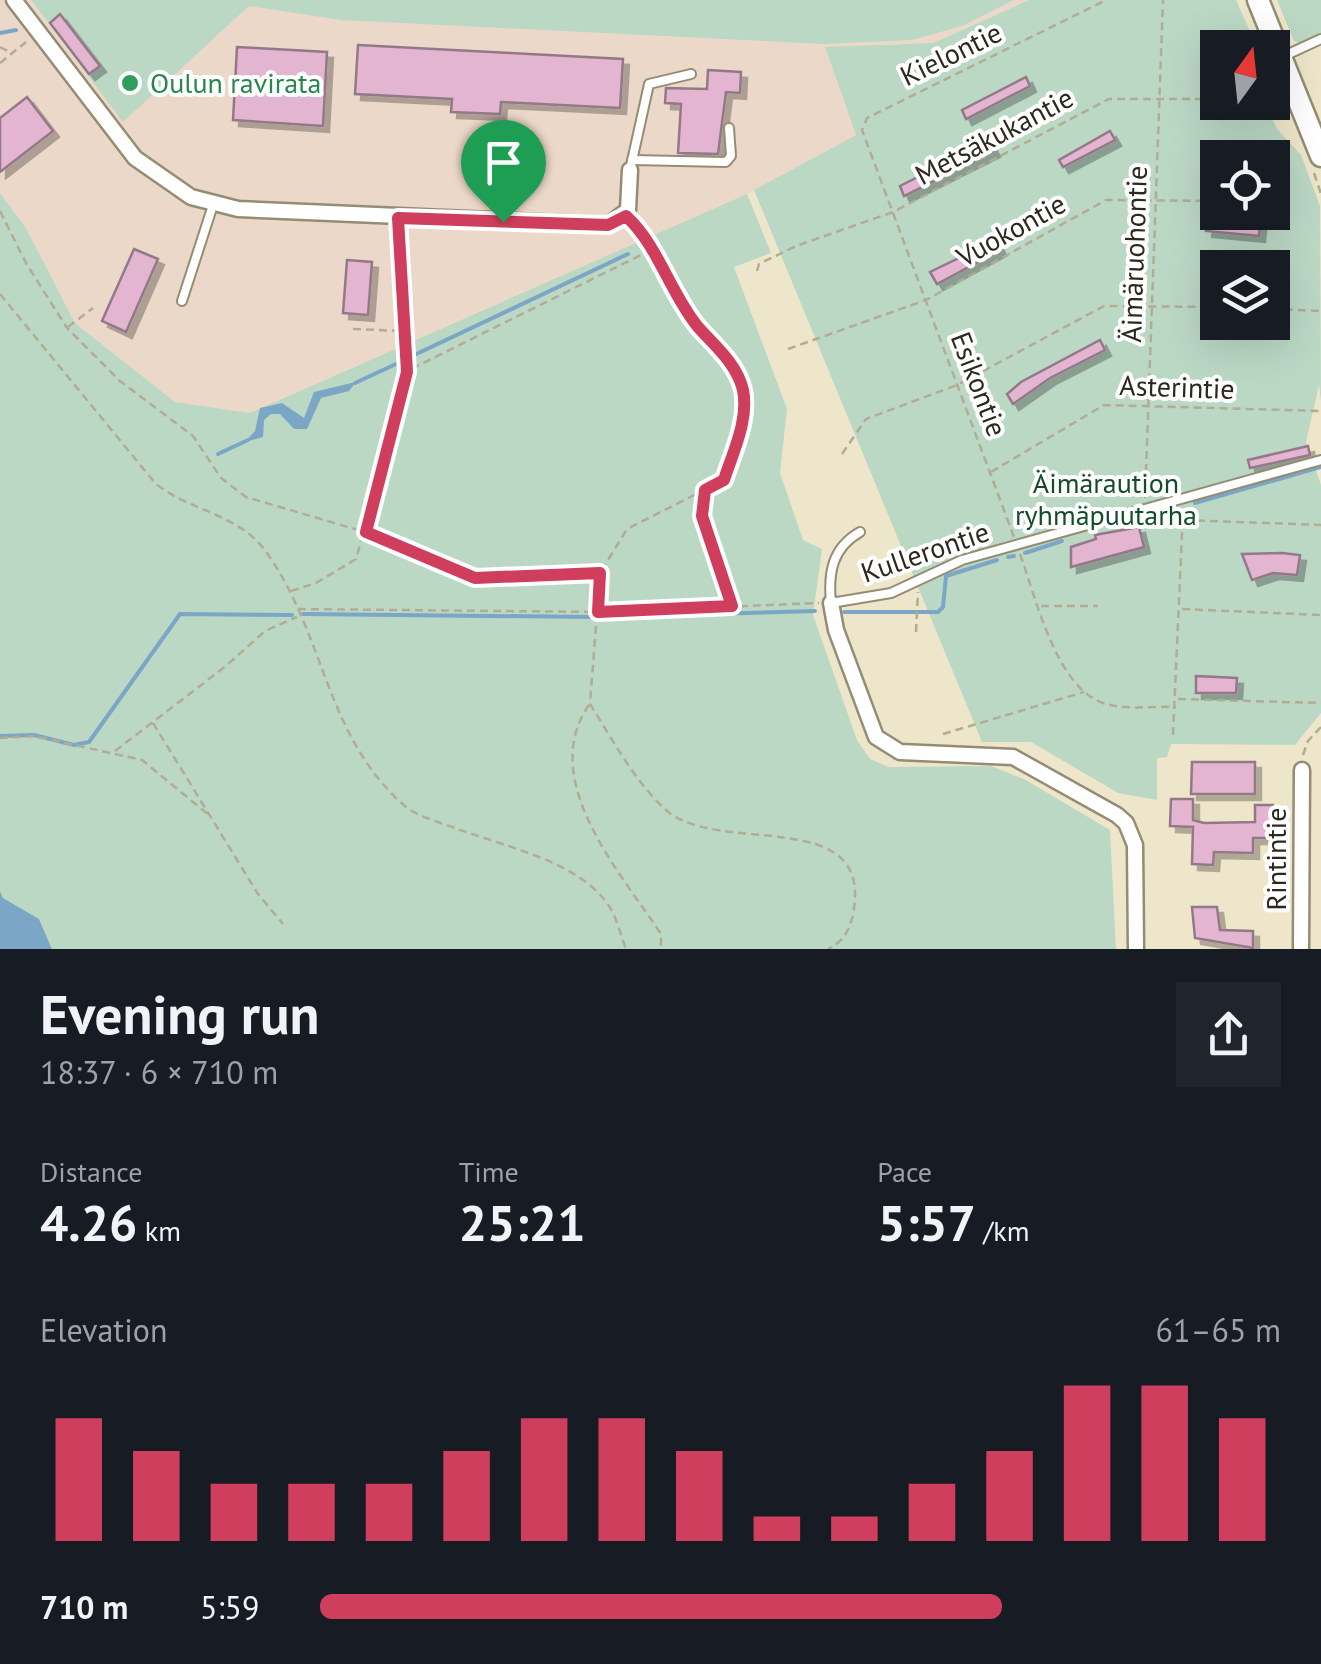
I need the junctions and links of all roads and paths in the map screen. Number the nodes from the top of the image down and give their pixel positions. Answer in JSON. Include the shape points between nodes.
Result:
{"nodes":[{"id":1,"x":14,"y":0,"type":"edge"},
{"id":2,"x":1106,"y":0,"type":"edge"},
{"id":3,"x":1163,"y":0,"type":"edge"},
{"id":4,"x":1258,"y":0,"type":"edge"},
{"id":5,"x":1271,"y":30,"type":"edge"},
{"id":6,"x":38,"y":31,"type":"junction"},
{"id":7,"x":1321,"y":38,"type":"edge"},
{"id":8,"x":0,"y":47,"type":"edge"},
{"id":9,"x":12,"y":54,"type":"junction"},
{"id":10,"x":1290,"y":54,"type":"edge"},
{"id":11,"x":0,"y":63,"type":"edge"},
{"id":12,"x":691,"y":74,"type":"dead end"},
{"id":13,"x":1290,"y":75,"type":"edge"},
{"id":14,"x":1160,"y":97,"type":"junction"},
{"id":15,"x":1200,"y":98,"type":"edge"},
{"id":16,"x":867,"y":118,"type":"joint"},
{"id":17,"x":729,"y":128,"type":"dead end"},
{"id":18,"x":1321,"y":156,"type":"edge"},
{"id":19,"x":631,"y":165,"type":"junction"},
{"id":20,"x":1156,"y":198,"type":"junction"},
{"id":21,"x":1200,"y":200,"type":"edge"},
{"id":22,"x":213,"y":205,"type":"junction"},
{"id":23,"x":0,"y":211,"type":"edge"},
{"id":24,"x":893,"y":212,"type":"junction"},
{"id":25,"x":626,"y":216,"type":"junction"},
{"id":26,"x":398,"y":218,"type":"junction"},
{"id":27,"x":651,"y":250,"type":"junction"},
{"id":28,"x":757,"y":272,"type":"dead end"},
{"id":29,"x":0,"y":294,"type":"edge"},
{"id":30,"x":926,"y":300,"type":"junction"},
{"id":31,"x":182,"y":301,"type":"dead end"},
{"id":32,"x":1153,"y":305,"type":"junction"},
{"id":33,"x":1200,"y":306,"type":"edge"},
{"id":34,"x":93,"y":308,"type":"dead end"},
{"id":35,"x":1290,"y":310,"type":"edge"},
{"id":36,"x":1321,"y":311,"type":"edge"},
{"id":37,"x":67,"y":328,"type":"junction"},
{"id":38,"x":353,"y":329,"type":"dead end"},
{"id":39,"x":404,"y":331,"type":"junction"},
{"id":40,"x":788,"y":350,"type":"dead end"},
{"id":41,"x":407,"y":372,"type":"junction"},
{"id":42,"x":957,"y":385,"type":"junction"},
{"id":43,"x":1149,"y":407,"type":"junction"},
{"id":44,"x":1321,"y":411,"type":"edge"},
{"id":45,"x":842,"y":454,"type":"dead end"},
{"id":46,"x":1321,"y":460,"type":"edge"},
{"id":47,"x":990,"y":473,"type":"junction"},
{"id":48,"x":705,"y":490,"type":"junction"},
{"id":49,"x":1183,"y":500,"type":"junction"},
{"id":50,"x":1145,"y":510,"type":"junction"},
{"id":51,"x":1182,"y":520,"type":"junction"},
{"id":52,"x":1321,"y":525,"type":"edge"},
{"id":53,"x":366,"y":532,"type":"junction"},
{"id":54,"x":860,"y":532,"type":"dead end"},
{"id":55,"x":1017,"y":546,"type":"junction"},
{"id":56,"x":600,"y":573,"type":"junction"},
{"id":57,"x":290,"y":592,"type":"junction"},
{"id":58,"x":830,"y":603,"type":"junction"},
{"id":59,"x":918,"y":605,"type":"dead end"},
{"id":60,"x":732,"y":606,"type":"junction"},
{"id":61,"x":1039,"y":606,"type":"junction"},
{"id":62,"x":1098,"y":606,"type":"dead end"},
{"id":63,"x":296,"y":609,"type":"junction"},
{"id":64,"x":1180,"y":610,"type":"junction"},
{"id":65,"x":598,"y":612,"type":"junction"},
{"id":66,"x":1321,"y":614,"type":"edge"},
{"id":67,"x":299,"y":616,"type":"junction"},
{"id":68,"x":916,"y":632,"type":"dead end"},
{"id":69,"x":1086,"y":692,"type":"junction"},
{"id":70,"x":1176,"y":699,"type":"junction"},
{"id":71,"x":1321,"y":703,"type":"edge"},
{"id":72,"x":590,"y":704,"type":"junction"},
{"id":73,"x":1176,"y":707,"type":"junction"},
{"id":74,"x":152,"y":723,"type":"junction"},
{"id":75,"x":1321,"y":727,"type":"edge"},
{"id":76,"x":943,"y":734,"type":"dead end"},
{"id":77,"x":1174,"y":736,"type":"dead end"},
{"id":78,"x":0,"y":738,"type":"edge"},
{"id":79,"x":1307,"y":744,"type":"dead end"},
{"id":80,"x":114,"y":752,"type":"junction"},
{"id":81,"x":1302,"y":770,"type":"dead end"},
{"id":82,"x":214,"y":818,"type":"junction"},
{"id":83,"x":282,"y":924,"type":"dead end"},
{"id":84,"x":626,"y":949,"type":"edge"},
{"id":85,"x":661,"y":949,"type":"edge"},
{"id":86,"x":828,"y":949,"type":"edge"},
{"id":87,"x":1136,"y":949,"type":"edge"},
{"id":88,"x":1301,"y":949,"type":"edge"}],
"edges":[{"from":1,"to":6,"type":"street"},
{"from":2,"to":16,"type":"path","name":"Kielontie"},
{"from":3,"to":14,"type":"path","name":"Äimäruohontie"},
{"from":4,"to":5,"type":"main road"},
{"from":6,"to":9,"type":"path"},
{"from":6,"to":22,"type":"street","via":[[136,158],[159,180]]},
{"from":7,"to":10,"type":"lane"},
{"from":8,"to":9,"type":"path"},
{"from":9,"to":11,"type":"path"},
{"from":12,"to":19,"type":"lane","via":[[650,84]]},
{"from":13,"to":18,"type":"main road"},
{"from":14,"to":15,"type":"path","name":"Metsäkukantie"},
{"from":14,"to":20,"type":"path","name":"Äimäruohontie"},
{"from":14,"to":24,"type":"path","name":"Metsäkukantie","via":[[1110,98]]},
{"from":16,"to":24,"type":"path","name":"Esikontie","via":[[862,130]]},
{"from":17,"to":19,"type":"lane","via":[[726,162]]},
{"from":19,"to":25,"type":"street"},
{"from":20,"to":21,"type":"path","name":"Vuokontie"},
{"from":20,"to":30,"type":"path","name":"Vuokontie","via":[[1106,200]]},
{"from":20,"to":32,"type":"path","name":"Äimäruohontie"},
{"from":22,"to":26,"type":"street"},
{"from":22,"to":31,"type":"lane"},
{"from":23,"to":37,"type":"path"},
{"from":24,"to":28,"type":"path","name":"Metsäkukantie","via":[[796,246],[759,264]]},
{"from":24,"to":30,"type":"path","name":"Esikontie"},
{"from":25,"to":26,"type":"street","via":[[608,225]]},
{"from":25,"to":27,"type":"path"},
{"from":26,"to":39,"type":"path"},
{"from":27,"to":41,"type":"path"},
{"from":27,"to":48,"type":"path","via":[[743,387],[746,412],[724,480]]},
{"from":29,"to":57,"type":"path","via":[[154,483],[175,500],[219,514],[262,546]]},
{"from":30,"to":40,"type":"path","name":"Vuokontie"},
{"from":30,"to":42,"type":"path","name":"Esikontie"},
{"from":32,"to":33,"type":"path"},
{"from":32,"to":42,"type":"path","via":[[1104,306]]},
{"from":32,"to":43,"type":"path","name":"Äimäruohontie"},
{"from":34,"to":37,"type":"path"},
{"from":35,"to":36,"type":"path"},
{"from":37,"to":53,"type":"path","via":[[120,381],[194,436],[221,478],[246,497]]},
{"from":38,"to":39,"type":"path"},
{"from":39,"to":41,"type":"path"},
{"from":41,"to":53,"type":"path"},
{"from":42,"to":45,"type":"path","via":[[866,419]]},
{"from":42,"to":47,"type":"path","name":"Esikontie"},
{"from":43,"to":44,"type":"path","name":"Asterintie"},
{"from":43,"to":47,"type":"path","name":"Asterintie","via":[[1104,405]]},
{"from":43,"to":50,"type":"path","name":"Äimäruohontie"},
{"from":46,"to":49,"type":"lane","name":"Kullerontie"},
{"from":47,"to":55,"type":"path","name":"Esikontie"},
{"from":48,"to":56,"type":"path","via":[[627,530]]},
{"from":48,"to":60,"type":"path","via":[[702,516]]},
{"from":49,"to":50,"type":"lane","name":"Kullerontie"},
{"from":49,"to":51,"type":"path"},
{"from":50,"to":55,"type":"lane","name":"Kullerontie"},
{"from":51,"to":52,"type":"path"},
{"from":51,"to":64,"type":"path"},
{"from":53,"to":56,"type":"path","via":[[475,578]]},
{"from":53,"to":57,"type":"path","via":[[356,559]]},
{"from":54,"to":58,"type":"lane","via":[[835,558]]},
{"from":55,"to":58,"type":"lane","name":"Kullerontie","via":[[962,560],[891,593]]},
{"from":55,"to":61,"type":"path","name":"Esikontie"},
{"from":56,"to":65,"type":"path"},
{"from":57,"to":63,"type":"path"},
{"from":58,"to":60,"type":"path"},
{"from":58,"to":87,"type":"street","via":[[876,737],[885,746],[1013,758],[1126,824],[1135,845]]},
{"from":59,"to":68,"type":"path"},
{"from":60,"to":65,"type":"path"},
{"from":61,"to":62,"type":"path"},
{"from":61,"to":69,"type":"path","name":"Esikontie","via":[[1058,657]]},
{"from":63,"to":65,"type":"path"},
{"from":63,"to":67,"type":"path"},
{"from":64,"to":66,"type":"path"},
{"from":64,"to":70,"type":"path"},
{"from":65,"to":72,"type":"path"},
{"from":67,"to":74,"type":"path","via":[[265,630]]},
{"from":67,"to":84,"type":"path","via":[[354,748],[377,782],[412,811],[575,875],[609,906]]},
{"from":69,"to":73,"type":"path","name":"Esikontie","via":[[1105,704]]},
{"from":69,"to":76,"type":"path"},
{"from":70,"to":71,"type":"path"},
{"from":70,"to":73,"type":"path"},
{"from":72,"to":85,"type":"path","via":[[578,720],[572,758],[577,802],[661,934]]},
{"from":72,"to":86,"type":"path","via":[[668,812],[714,832],[812,840],[834,852],[850,869],[855,909],[849,931]]},
{"from":73,"to":77,"type":"path"},
{"from":74,"to":80,"type":"path"},
{"from":74,"to":82,"type":"path"},
{"from":75,"to":79,"type":"path"},
{"from":78,"to":80,"type":"path","via":[[34,736]]},
{"from":80,"to":82,"type":"path","via":[[142,760]]},
{"from":81,"to":88,"type":"street","name":"Rintintie"},
{"from":82,"to":83,"type":"path"}]}
